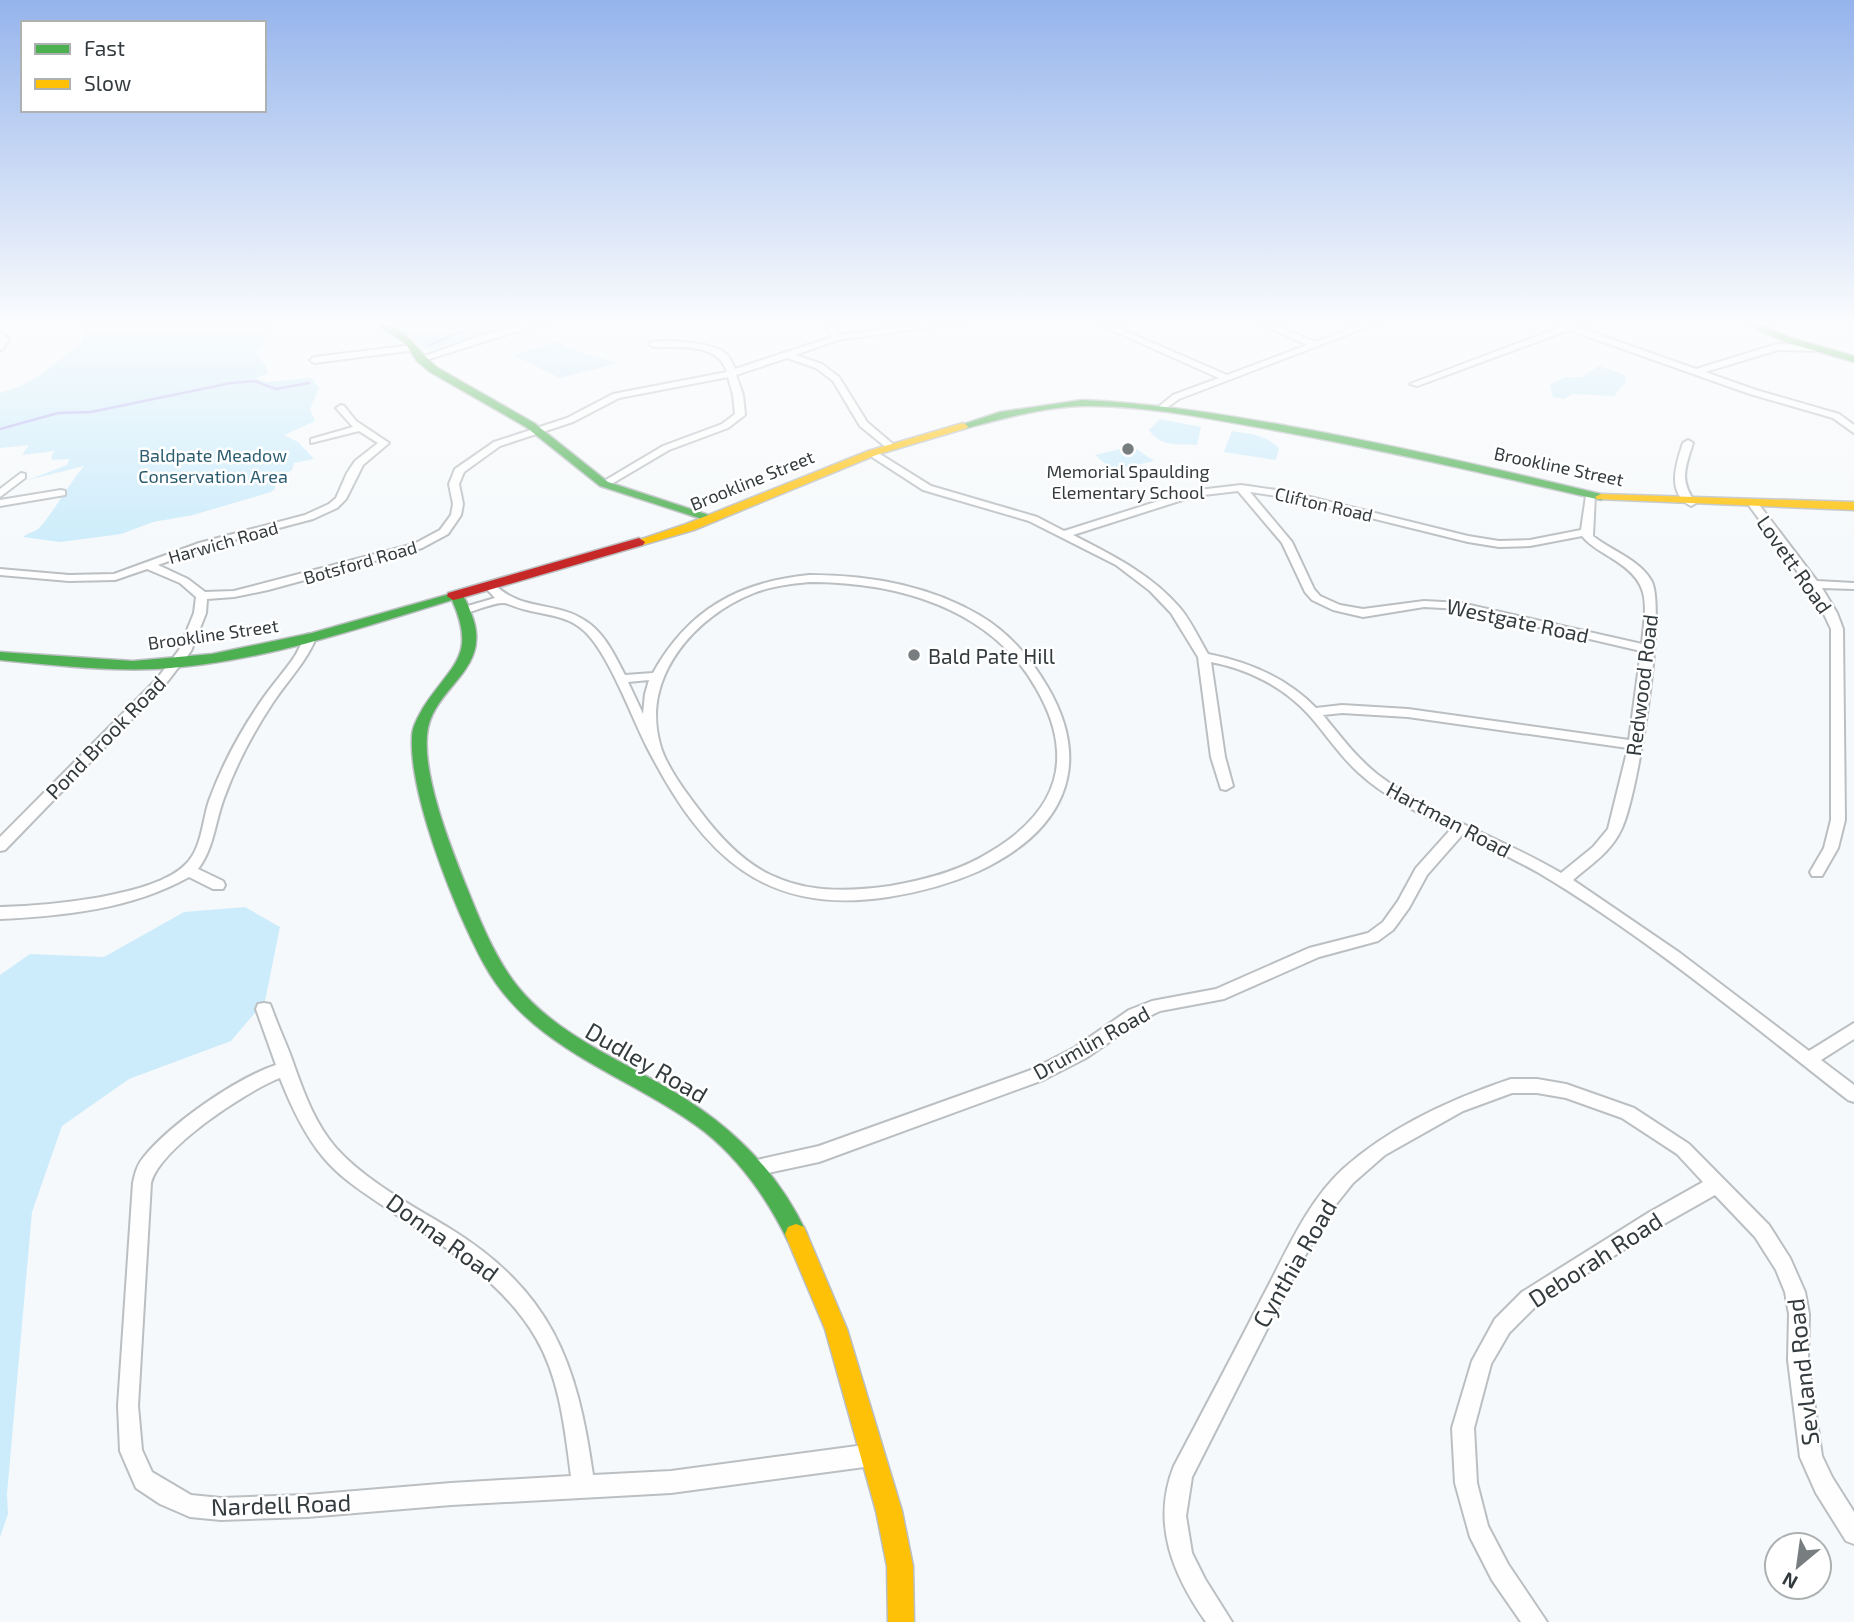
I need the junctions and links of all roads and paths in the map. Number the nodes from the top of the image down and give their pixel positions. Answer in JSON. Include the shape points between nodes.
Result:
{"nodes":[{"id":1,"x":485,"y":397,"type":"edge"},
{"id":2,"x":618,"y":397,"type":"edge"},
{"id":3,"x":737,"y":397,"type":"edge"},
{"id":4,"x":847,"y":397,"type":"edge"},
{"id":5,"x":1178,"y":397,"type":"edge"},
{"id":6,"x":1775,"y":397,"type":"edge"},
{"id":7,"x":341,"y":408,"type":"dead end"},
{"id":8,"x":1162,"y":408,"type":"junction"},
{"id":9,"x":1836,"y":416,"type":"junction"},
{"id":10,"x":1854,"y":420,"type":"edge"},
{"id":11,"x":359,"y":428,"type":"junction"},
{"id":12,"x":1854,"y":430,"type":"edge"},
{"id":13,"x":539,"y":431,"type":"junction"},
{"id":14,"x":314,"y":441,"type":"dead end"},
{"id":15,"x":1688,"y":443,"type":"dead end"},
{"id":16,"x":891,"y":447,"type":"junction"},
{"id":17,"x":872,"y":453,"type":"junction"},
{"id":18,"x":21,"y":476,"type":"dead end"},
{"id":19,"x":604,"y":484,"type":"junction"},
{"id":20,"x":1241,"y":488,"type":"junction"},
{"id":21,"x":61,"y":493,"type":"dead end"},
{"id":22,"x":0,"y":494,"type":"edge"},
{"id":23,"x":1591,"y":495,"type":"junction"},
{"id":24,"x":0,"y":503,"type":"edge"},
{"id":25,"x":1690,"y":503,"type":"junction"},
{"id":26,"x":1753,"y":504,"type":"junction"},
{"id":27,"x":1854,"y":506,"type":"edge"},
{"id":28,"x":712,"y":518,"type":"junction"},
{"id":29,"x":1586,"y":532,"type":"junction"},
{"id":30,"x":1065,"y":534,"type":"junction"},
{"id":31,"x":150,"y":566,"type":"junction"},
{"id":32,"x":0,"y":572,"type":"edge"},
{"id":33,"x":1813,"y":584,"type":"junction"},
{"id":34,"x":489,"y":585,"type":"junction"},
{"id":35,"x":1854,"y":586,"type":"edge"},
{"id":36,"x":202,"y":596,"type":"junction"},
{"id":37,"x":503,"y":599,"type":"junction"},
{"id":38,"x":461,"y":603,"type":"junction"},
{"id":39,"x":310,"y":638,"type":"junction"},
{"id":40,"x":1647,"y":649,"type":"junction"},
{"id":41,"x":0,"y":656,"type":"edge"},
{"id":42,"x":1204,"y":657,"type":"junction"},
{"id":43,"x":175,"y":663,"type":"junction"},
{"id":44,"x":657,"y":676,"type":"junction"},
{"id":45,"x":619,"y":679,"type":"junction"},
{"id":46,"x":1313,"y":712,"type":"junction"},
{"id":47,"x":1636,"y":746,"type":"junction"},
{"id":48,"x":654,"y":749,"type":"junction"},
{"id":49,"x":1226,"y":786,"type":"dead end"},
{"id":50,"x":1461,"y":827,"type":"junction"},
{"id":51,"x":0,"y":846,"type":"edge"},
{"id":52,"x":190,"y":871,"type":"junction"},
{"id":53,"x":1817,"y":872,"type":"dead end"},
{"id":54,"x":1562,"y":881,"type":"junction"},
{"id":55,"x":218,"y":884,"type":"dead end"},
{"id":56,"x":0,"y":913,"type":"edge"},
{"id":57,"x":264,"y":1009,"type":"dead end"},
{"id":58,"x":1854,"y":1030,"type":"edge"},
{"id":59,"x":1808,"y":1060,"type":"junction"},
{"id":60,"x":287,"y":1069,"type":"junction"},
{"id":61,"x":1854,"y":1095,"type":"edge"},
{"id":62,"x":754,"y":1168,"type":"junction"},
{"id":63,"x":1717,"y":1184,"type":"junction"},
{"id":64,"x":872,"y":1455,"type":"junction"},
{"id":65,"x":583,"y":1486,"type":"junction"},
{"id":66,"x":1854,"y":1533,"type":"edge"},
{"id":67,"x":901,"y":1622,"type":"edge"},
{"id":68,"x":1220,"y":1622,"type":"edge"},
{"id":69,"x":1535,"y":1622,"type":"edge"}],
"edges":[{"from":1,"to":13,"type":"main road"},
{"from":2,"to":13,"type":"street"},
{"from":3,"to":19,"type":"street","via":[[740,415],[733,421],[666,448]]},
{"from":4,"to":16,"type":"street","via":[[863,424]]},
{"from":5,"to":8,"type":"street"},
{"from":6,"to":9,"type":"street"},
{"from":7,"to":11,"type":"street","name":"Harwich Road"},
{"from":8,"to":16,"type":"main road","name":"Brookline Street","via":[[1101,403],[1049,406],[1000,415]]},
{"from":8,"to":23,"type":"main road","name":"Brookline Street","via":[[1374,444]]},
{"from":9,"to":10,"type":"street"},
{"from":9,"to":12,"type":"street"},
{"from":11,"to":14,"type":"street"},
{"from":11,"to":31,"type":"street","name":"Harwich Road","via":[[384,443],[359,464],[333,506]]},
{"from":13,"to":19,"type":"main road"},
{"from":13,"to":36,"type":"street","name":"Botsford Road","via":[[497,444],[459,471],[454,484],[456,515],[444,532],[418,547],[268,587]]},
{"from":15,"to":25,"type":"street","via":[[1679,485]]},
{"from":16,"to":17,"type":"main road","name":"Brookline Street"},
{"from":17,"to":28,"type":"main road","name":"Brookline Street"},
{"from":17,"to":30,"type":"street","via":[[927,488],[1002,509]]},
{"from":18,"to":22,"type":"street"},
{"from":19,"to":28,"type":"main road"},
{"from":20,"to":29,"type":"street","name":"Clifton Road","via":[[1290,495],[1499,544]]},
{"from":20,"to":30,"type":"street","name":"Clifton Road","via":[[1194,493]]},
{"from":20,"to":40,"type":"street","name":"Westgate Road","via":[[1287,541],[1309,590],[1337,608],[1363,613],[1423,604],[1461,606]]},
{"from":21,"to":24,"type":"street"},
{"from":23,"to":25,"type":"main road","name":"Brookline Street"},
{"from":23,"to":29,"type":"street"},
{"from":25,"to":26,"type":"main road","name":"Brookline Street"},
{"from":26,"to":27,"type":"main road","name":"Brookline Street"},
{"from":26,"to":33,"type":"street","name":"Lovett Road"},
{"from":28,"to":34,"type":"main road","name":"Brookline Street"},
{"from":29,"to":40,"type":"street","name":"Redwood Road","via":[[1648,584]]},
{"from":30,"to":42,"type":"street","via":[[1120,563],[1154,589],[1176,611]]},
{"from":31,"to":32,"type":"street","name":"Harwich Road","via":[[99,579]]},
{"from":31,"to":36,"type":"street","via":[[184,580]]},
{"from":33,"to":35,"type":"street"},
{"from":33,"to":53,"type":"street","name":"Lovett Road","via":[[1837,629],[1838,820],[1834,842]]},
{"from":34,"to":37,"type":"street"},
{"from":34,"to":38,"type":"main road","name":"Brookline Street"},
{"from":36,"to":43,"type":"street","name":"Pond Brook Road","via":[[185,652]]},
{"from":37,"to":38,"type":"street"},
{"from":37,"to":45,"type":"street","via":[[585,625]]},
{"from":38,"to":39,"type":"main road","name":"Brookline Street"},
{"from":38,"to":62,"type":"main road","name":"Dudley Road","via":[[472,634],[471,651],[429,709],[417,750],[453,868],[493,964],[531,1013],[561,1038],[680,1103],[715,1129]]},
{"from":39,"to":43,"type":"main road","name":"Brookline Street"},
{"from":39,"to":52,"type":"street","via":[[304,655],[268,701],[235,761],[209,821],[205,847]]},
{"from":40,"to":47,"type":"street","name":"Redwood Road"},
{"from":41,"to":43,"type":"main road","name":"Brookline Street","via":[[111,665]]},
{"from":42,"to":46,"type":"street","name":"Hartman Road","via":[[1254,671]]},
{"from":42,"to":49,"type":"street"},
{"from":43,"to":51,"type":"street","name":"Pond Brook Road"},
{"from":44,"to":45,"type":"street"},
{"from":44,"to":48,"type":"street","via":[[647,714]]},
{"from":44,"to":48,"type":"street","via":[[686,633],[741,594],[783,581],[870,582],[947,605],[998,634],[1039,682],[1055,713],[1064,738],[1063,764],[1059,789],[1035,823],[1009,846],[967,871],[902,890],[818,896],[776,884],[729,856],[675,789]]},
{"from":45,"to":48,"type":"street"},
{"from":46,"to":47,"type":"street","via":[[1408,713]]},
{"from":46,"to":50,"type":"street","name":"Hartman Road","via":[[1352,761],[1413,803]]},
{"from":47,"to":54,"type":"street","name":"Redwood Road","via":[[1617,826],[1608,842]]},
{"from":50,"to":54,"type":"street","name":"Hartman Road"},
{"from":50,"to":62,"type":"street","name":"Drumlin Road","via":[[1421,872],[1388,926],[1373,937],[1315,953],[1218,995],[1158,1005],[1037,1074],[819,1154]]},
{"from":52,"to":55,"type":"street"},
{"from":52,"to":56,"type":"street","via":[[103,901]]},
{"from":54,"to":59,"type":"street","name":"Hartman Road","via":[[1640,933]]},
{"from":57,"to":60,"type":"street","name":"Donna Road"},
{"from":58,"to":59,"type":"street"},
{"from":59,"to":61,"type":"street","name":"Hartman Road"},
{"from":60,"to":65,"type":"street","name":"Donna Road","via":[[314,1133],[332,1155],[477,1257],[515,1291],[540,1323],[558,1355],[575,1416]]},
{"from":60,"to":65,"type":"street","name":"Nardell Road","via":[[239,1091],[147,1165],[142,1183],[128,1406],[131,1451],[144,1480],[190,1506],[221,1509]]},
{"from":62,"to":64,"type":"main road","name":"Dudley Road","via":[[816,1272]]},
{"from":63,"to":66,"type":"street","name":"Sevland Road","via":[[1762,1231],[1796,1292],[1798,1360],[1811,1457]]},
{"from":63,"to":68,"type":"street","name":"Cynthia Road","via":[[1683,1149],[1628,1113],[1537,1086],[1511,1086],[1457,1106],[1379,1150],[1347,1177],[1322,1207],[1256,1327],[1174,1498],[1178,1553]]},
{"from":63,"to":69,"type":"street","name":"Deborah Road","via":[[1529,1299],[1502,1326],[1482,1360],[1463,1428],[1466,1483],[1478,1529],[1500,1572]]},
{"from":64,"to":65,"type":"street","name":"Nardell Road","via":[[671,1482]]},
{"from":64,"to":67,"type":"main road","name":"Dudley Road","via":[[900,1561]]}]}
